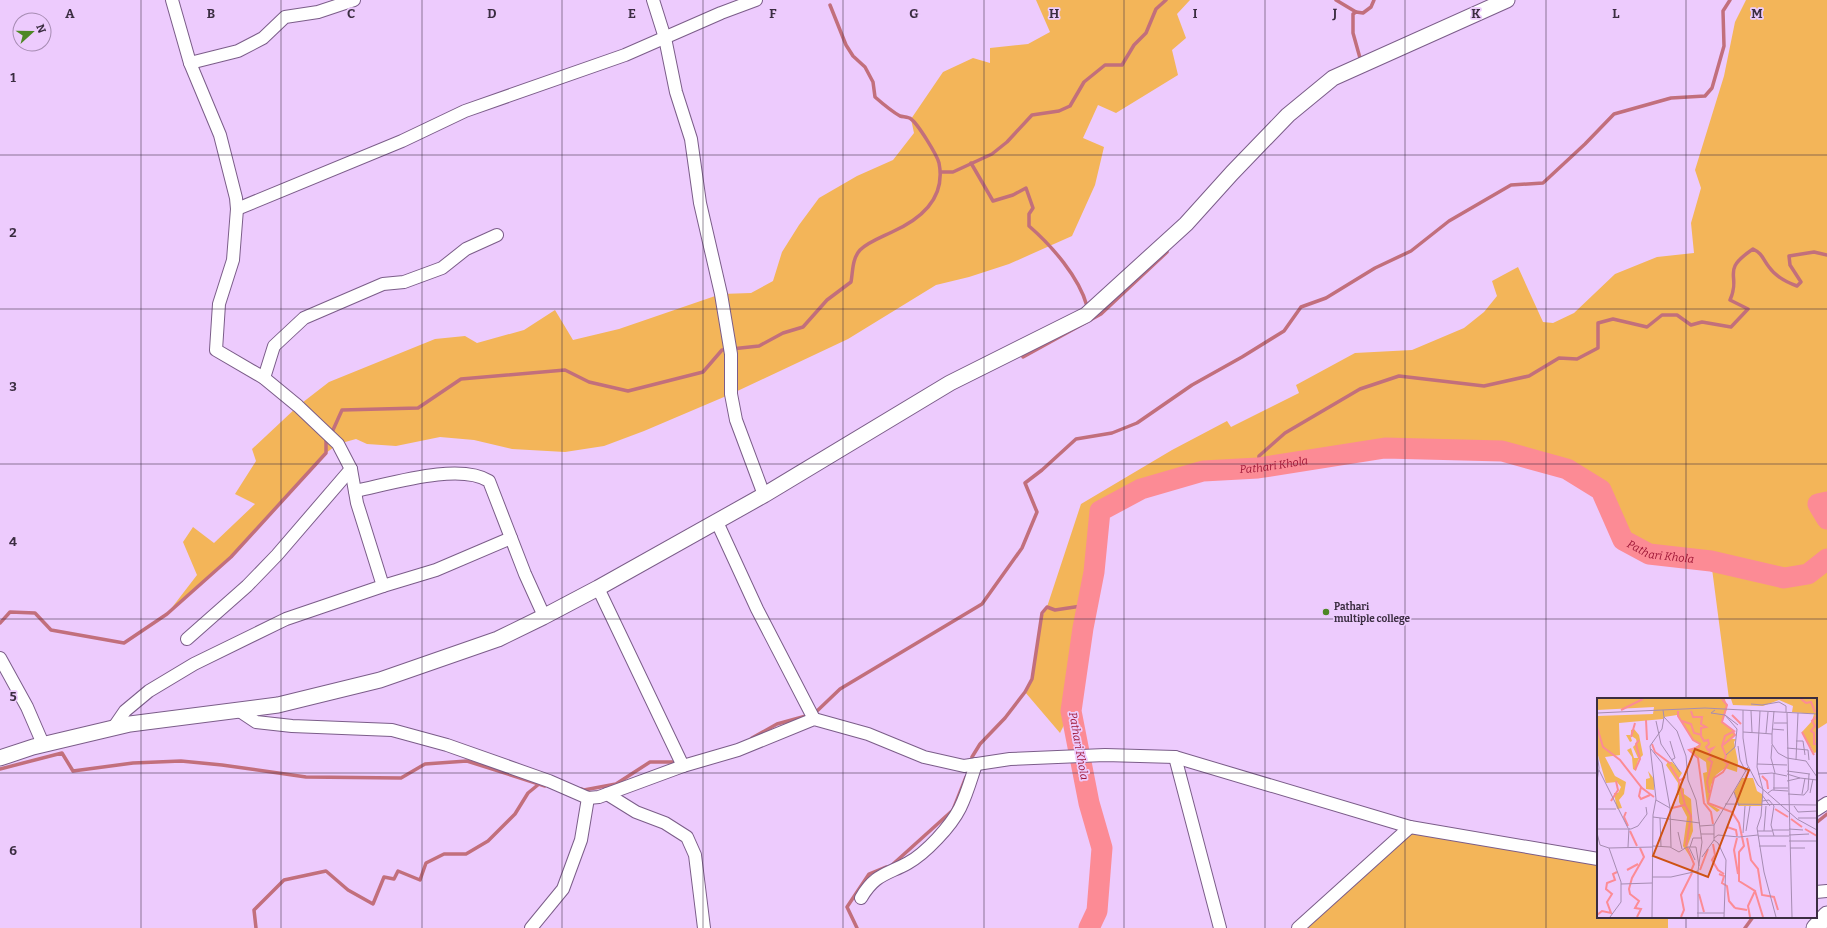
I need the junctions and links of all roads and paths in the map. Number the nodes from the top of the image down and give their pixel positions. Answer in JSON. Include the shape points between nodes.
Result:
{"nodes":[{"id":1,"x":172,"y":0,"type":"edge"},
{"id":2,"x":354,"y":0,"type":"edge"},
{"id":3,"x":653,"y":0,"type":"edge"},
{"id":4,"x":756,"y":0,"type":"edge"},
{"id":5,"x":1507,"y":0,"type":"edge"},
{"id":6,"x":665,"y":38,"type":"junction"},
{"id":7,"x":190,"y":63,"type":"junction"},
{"id":8,"x":237,"y":209,"type":"junction"},
{"id":9,"x":497,"y":235,"type":"dead end"},
{"id":10,"x":264,"y":378,"type":"junction"},
{"id":11,"x":351,"y":469,"type":"junction"},
{"id":12,"x":355,"y":491,"type":"junction"},
{"id":13,"x":764,"y":495,"type":"junction"},
{"id":14,"x":717,"y":522,"type":"junction"},
{"id":15,"x":511,"y":538,"type":"junction"},
{"id":16,"x":383,"y":586,"type":"junction"},
{"id":17,"x":598,"y":588,"type":"junction"},
{"id":18,"x":544,"y":616,"type":"junction"},
{"id":19,"x":187,"y":639,"type":"dead end"},
{"id":20,"x":0,"y":658,"type":"edge"},
{"id":21,"x":238,"y":710,"type":"junction"},
{"id":22,"x":814,"y":719,"type":"junction"},
{"id":23,"x":114,"y":727,"type":"junction"},
{"id":24,"x":43,"y":744,"type":"junction"},
{"id":25,"x":1176,"y":757,"type":"junction"},
{"id":26,"x":0,"y":758,"type":"edge"},
{"id":27,"x":976,"y":764,"type":"junction"},
{"id":28,"x":683,"y":766,"type":"junction"},
{"id":29,"x":607,"y":794,"type":"junction"},
{"id":30,"x":588,"y":798,"type":"junction"},
{"id":31,"x":1827,"y":803,"type":"edge"},
{"id":32,"x":1817,"y":809,"type":"edge"},
{"id":33,"x":1410,"y":826,"type":"junction"},
{"id":34,"x":1597,"y":859,"type":"edge"},
{"id":35,"x":1827,"y":890,"type":"edge"},
{"id":36,"x":1817,"y":892,"type":"edge"},
{"id":37,"x":861,"y":898,"type":"dead end"},
{"id":38,"x":1827,"y":915,"type":"edge"},
{"id":39,"x":531,"y":928,"type":"edge"},
{"id":40,"x":704,"y":928,"type":"edge"},
{"id":41,"x":1220,"y":928,"type":"edge"},
{"id":42,"x":1298,"y":928,"type":"edge"},
{"id":43,"x":1815,"y":928,"type":"edge"}],
"edges":[{"from":1,"to":7,"type":"street"},
{"from":2,"to":7,"type":"street","via":[[318,12],[285,17],[262,38],[238,51]]},
{"from":3,"to":6,"type":"street"},
{"from":4,"to":6,"type":"street"},
{"from":5,"to":13,"type":"street","via":[[1333,78],[1288,115],[1186,224],[1086,316],[950,383]]},
{"from":6,"to":8,"type":"street","via":[[625,55],[465,111],[402,142]]},
{"from":6,"to":13,"type":"street","via":[[676,92],[691,139],[700,203],[721,294],[730,351],[731,394],[736,420]]},
{"from":7,"to":8,"type":"street","via":[[220,135]]},
{"from":8,"to":10,"type":"street","via":[[233,260],[219,304],[216,350]]},
{"from":9,"to":10,"type":"street","via":[[466,249],[442,268],[404,282],[383,284],[304,318],[274,346]]},
{"from":10,"to":11,"type":"street","via":[[338,444]]},
{"from":11,"to":12,"type":"street"},
{"from":11,"to":19,"type":"street","via":[[272,560]]},
{"from":12,"to":15,"type":"street","via":[[441,474],[471,474],[483,477],[489,481]]},
{"from":12,"to":16,"type":"street"},
{"from":13,"to":14,"type":"street"},
{"from":14,"to":17,"type":"street"},
{"from":14,"to":22,"type":"street","via":[[757,609]]},
{"from":15,"to":16,"type":"street","via":[[436,570]]},
{"from":15,"to":18,"type":"street"},
{"from":16,"to":23,"type":"street","via":[[286,619],[194,664],[149,691],[125,711]]},
{"from":17,"to":18,"type":"street"},
{"from":17,"to":28,"type":"street"},
{"from":18,"to":21,"type":"street","via":[[498,639],[380,680],[278,705]]},
{"from":20,"to":24,"type":"street","via":[[28,707]]},
{"from":21,"to":23,"type":"street"},
{"from":21,"to":30,"type":"street","via":[[256,722],[392,730],[447,745],[549,781]]},
{"from":22,"to":27,"type":"street","via":[[868,734],[924,757],[964,766]]},
{"from":22,"to":28,"type":"street","via":[[738,750]]},
{"from":23,"to":24,"type":"street"},
{"from":24,"to":26,"type":"street"},
{"from":25,"to":27,"type":"street","via":[[1105,755],[1010,759]]},
{"from":25,"to":33,"type":"street"},
{"from":25,"to":41,"type":"street"},
{"from":27,"to":37,"type":"street","via":[[959,809],[936,839],[909,863],[872,882]]},
{"from":28,"to":29,"type":"street"},
{"from":29,"to":30,"type":"street"},
{"from":29,"to":40,"type":"street","via":[[636,812],[665,823],[687,837],[695,855]]},
{"from":30,"to":39,"type":"street","via":[[580,840],[563,889]]},
{"from":31,"to":32,"type":"street"},
{"from":33,"to":34,"type":"street"},
{"from":33,"to":42,"type":"street"},
{"from":35,"to":36,"type":"street"},
{"from":38,"to":43,"type":"main road"}]}
